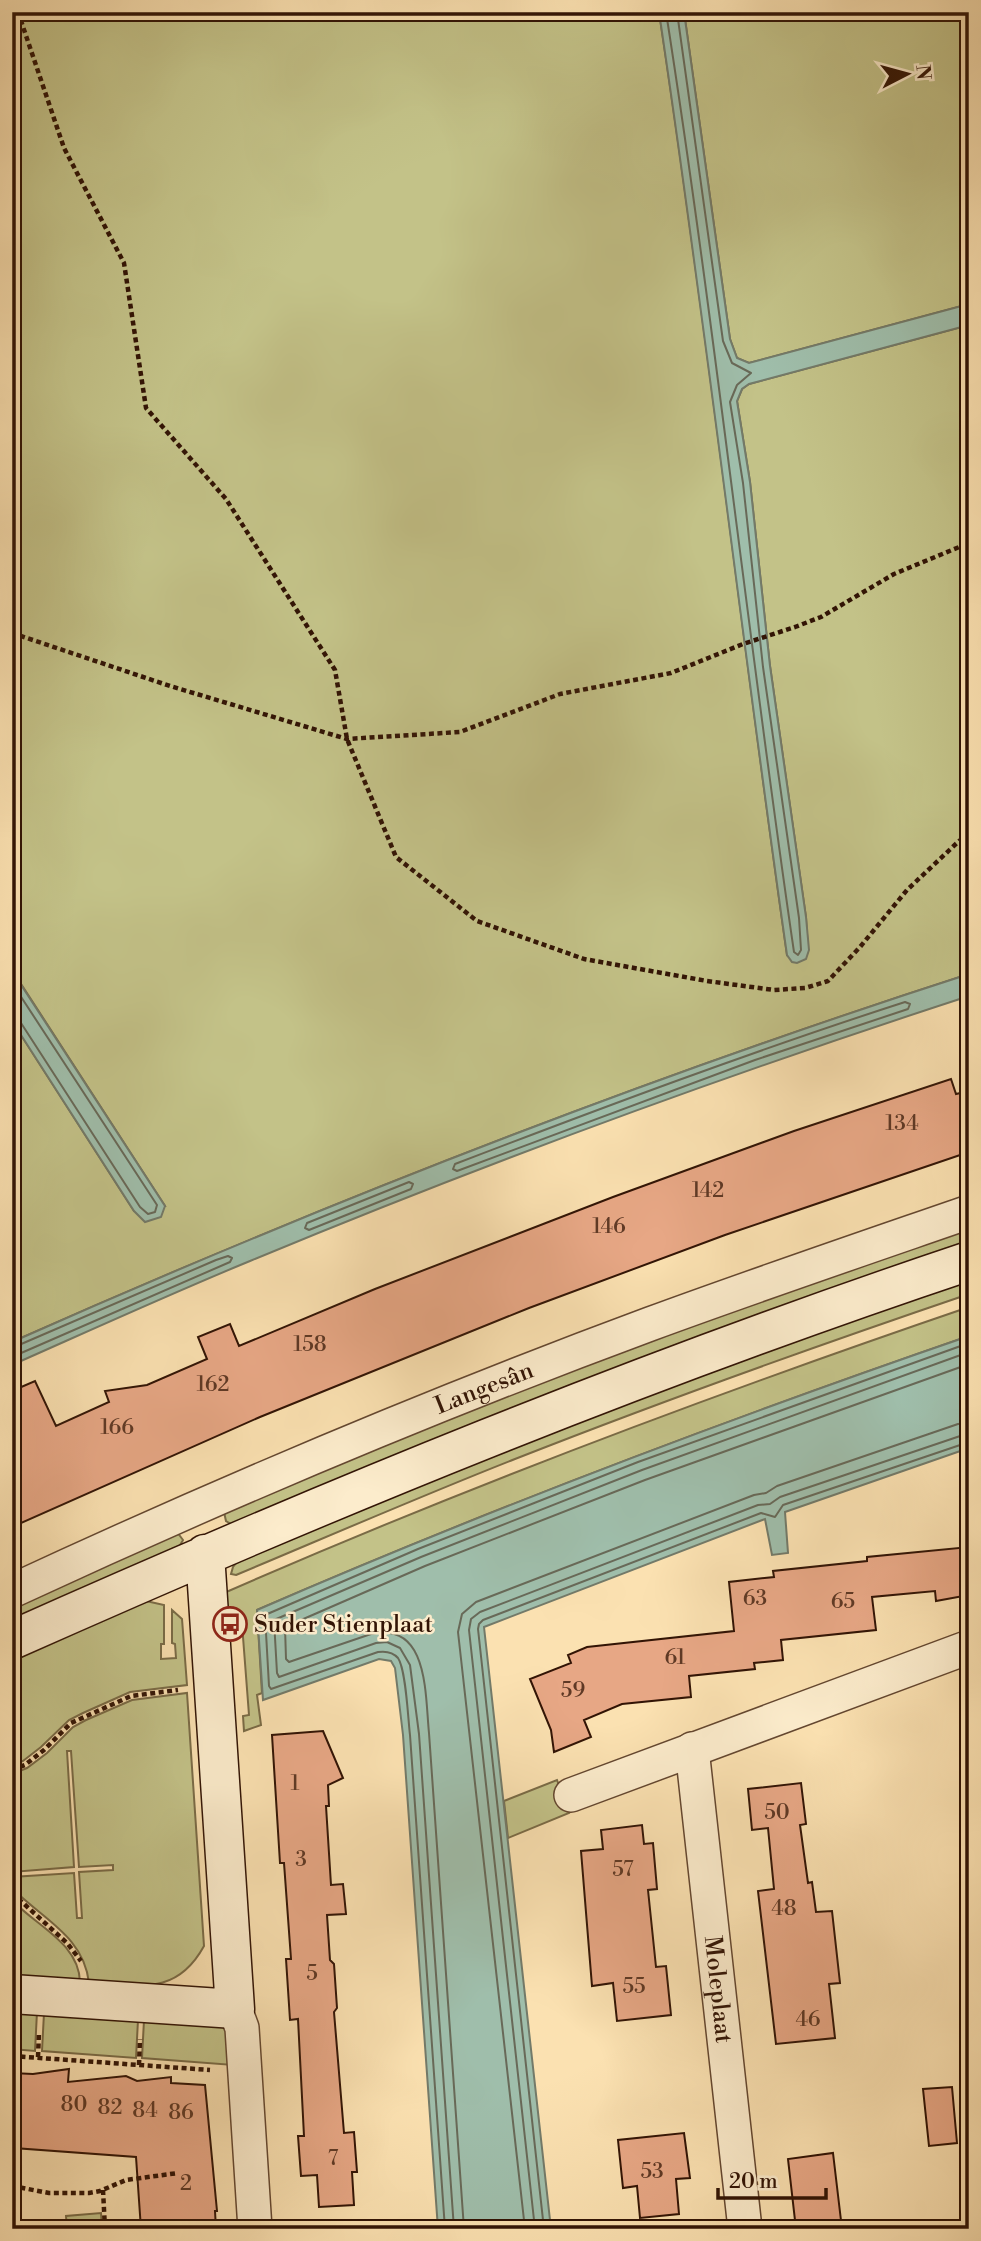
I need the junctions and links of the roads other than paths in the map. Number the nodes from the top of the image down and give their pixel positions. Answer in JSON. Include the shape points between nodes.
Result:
{"nodes":[{"id":1,"x":969,"y":1212,"type":"edge"},
{"id":2,"x":969,"y":1261,"type":"edge"},
{"id":3,"x":202,"y":1506,"type":"junction"},
{"id":4,"x":205,"y":1554,"type":"junction"},
{"id":5,"x":12,"y":1591,"type":"edge"},
{"id":6,"x":12,"y":1640,"type":"edge"},
{"id":7,"x":969,"y":1647,"type":"edge"},
{"id":8,"x":692,"y":1749,"type":"junction"},
{"id":9,"x":570,"y":1795,"type":"dead end"},
{"id":10,"x":12,"y":1994,"type":"edge"},
{"id":11,"x":235,"y":2009,"type":"junction"},
{"id":12,"x":255,"y":2229,"type":"edge"},
{"id":13,"x":745,"y":2229,"type":"edge"}],
"edges":[{"from":1,"to":3,"type":"street","name":"Langesân","via":[[624,1334]]},
{"from":2,"to":4,"type":"street","name":"Langesân","via":[[580,1400]]},
{"from":3,"to":4,"type":"street"},
{"from":3,"to":5,"type":"street","name":"Langesân"},
{"from":4,"to":6,"type":"street","name":"Langesân"},
{"from":4,"to":11,"type":"street"},
{"from":7,"to":8,"type":"street"},
{"from":8,"to":9,"type":"street"},
{"from":8,"to":13,"type":"street","name":"Moleplaat"},
{"from":10,"to":11,"type":"street"},
{"from":11,"to":12,"type":"street","via":[[242,2028]]}]}
